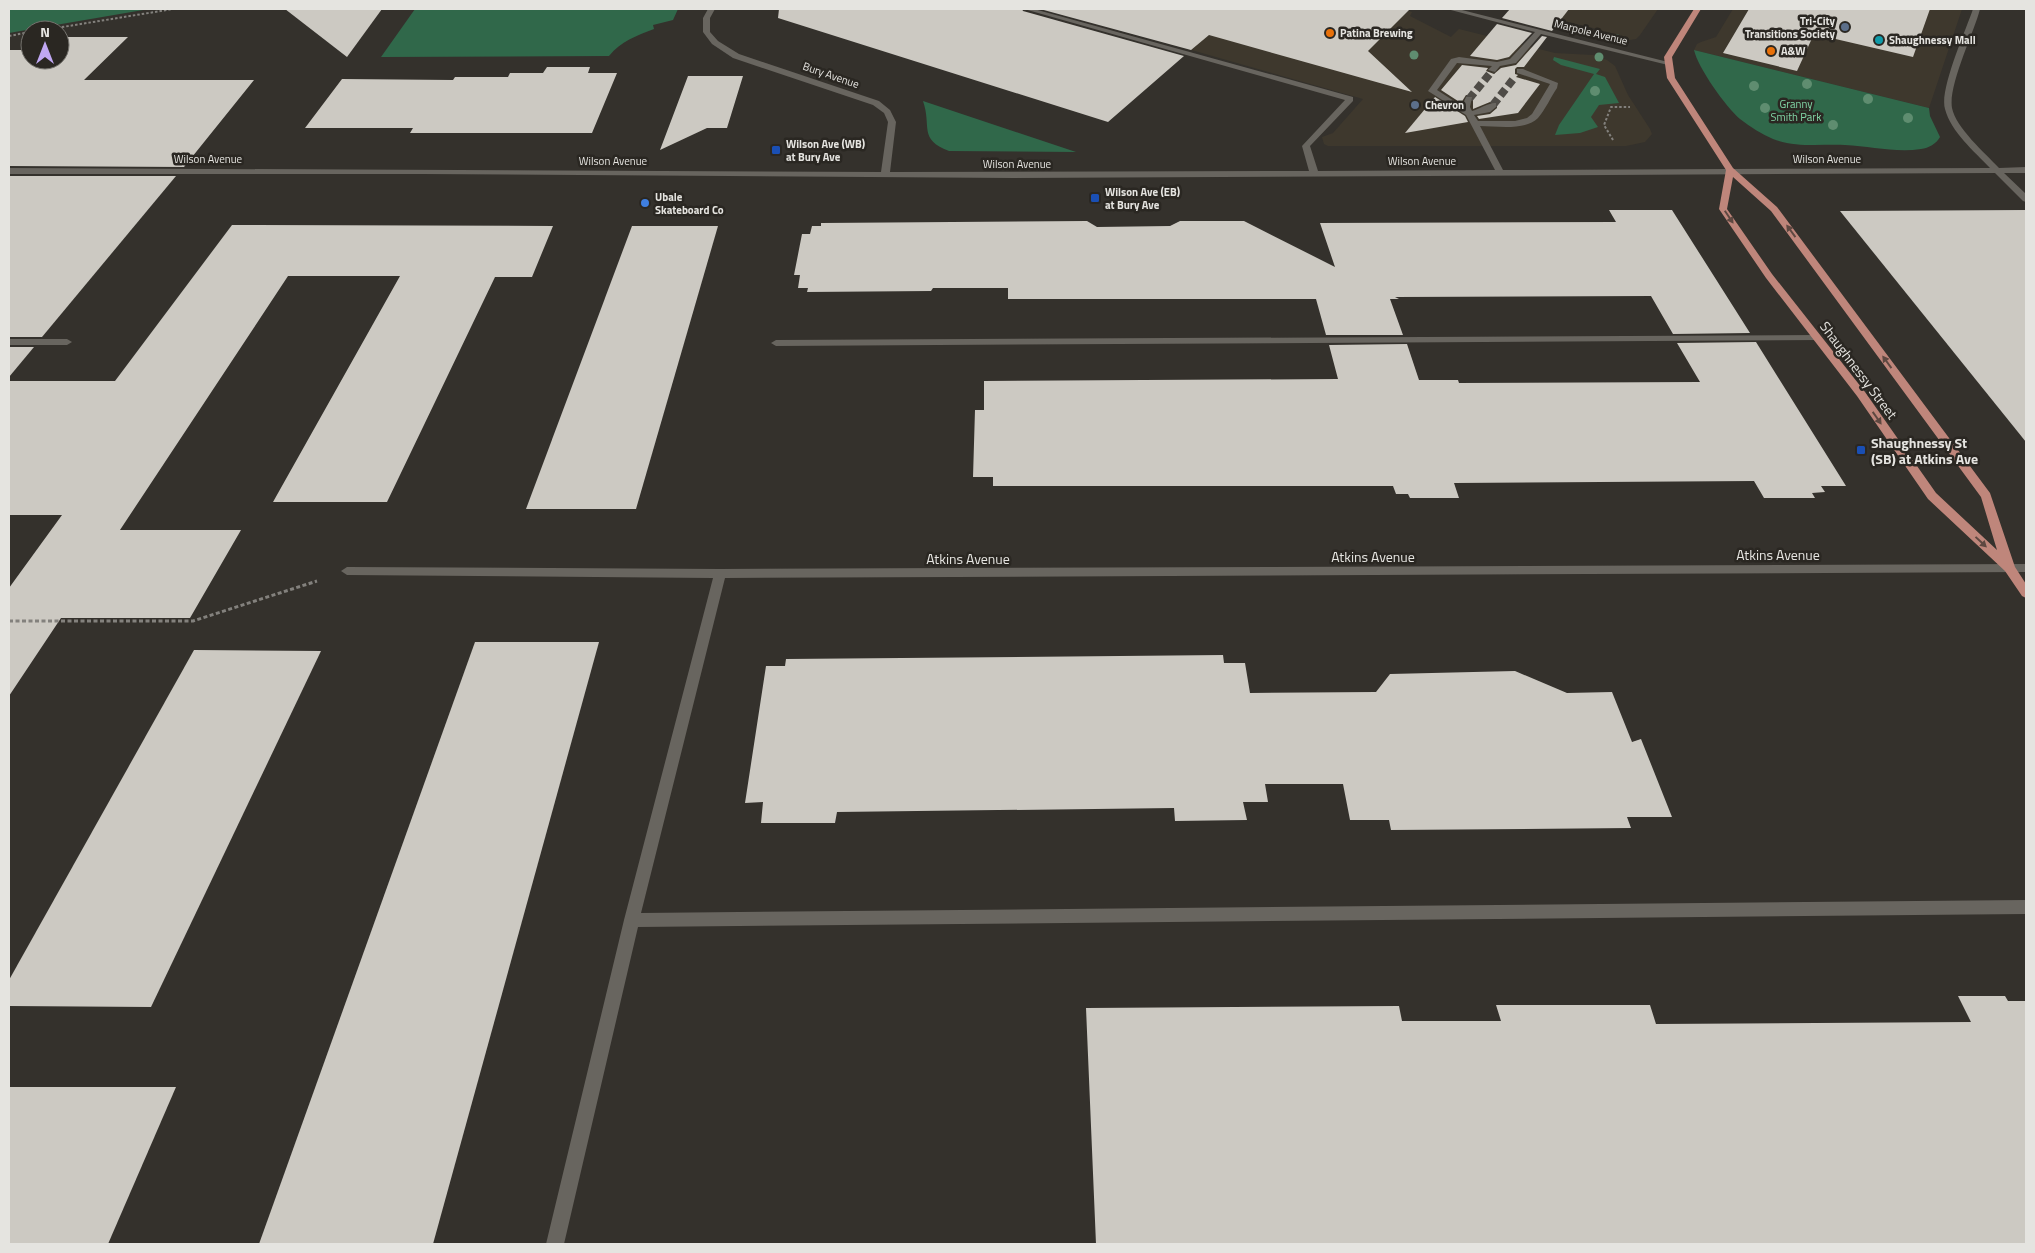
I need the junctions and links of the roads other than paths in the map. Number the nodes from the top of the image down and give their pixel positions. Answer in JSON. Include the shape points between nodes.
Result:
{"nodes":[{"id":1,"x":711,"y":9,"type":"edge"},
{"id":2,"x":1027,"y":9,"type":"edge"},
{"id":3,"x":1450,"y":9,"type":"edge"},
{"id":4,"x":1697,"y":9,"type":"edge"},
{"id":5,"x":1977,"y":9,"type":"edge"},
{"id":6,"x":1540,"y":31,"type":"junction"},
{"id":7,"x":1513,"y":62,"type":"junction"},
{"id":8,"x":1668,"y":63,"type":"junction"},
{"id":9,"x":1469,"y":98,"type":"tunnel mouth"},
{"id":10,"x":1493,"y":105,"type":"tunnel mouth"},
{"id":11,"x":1470,"y":114,"type":"junction"},
{"id":12,"x":1474,"y":124,"type":"junction"},
{"id":13,"x":1730,"y":170,"type":"junction"},
{"id":14,"x":1998,"y":170,"type":"junction"},
{"id":15,"x":2026,"y":170,"type":"edge"},
{"id":16,"x":9,"y":171,"type":"edge"},
{"id":17,"x":1500,"y":172,"type":"junction"},
{"id":18,"x":1314,"y":173,"type":"junction"},
{"id":19,"x":885,"y":175,"type":"junction"},
{"id":20,"x":2026,"y":199,"type":"edge"},
{"id":21,"x":1817,"y":338,"type":"junction"},
{"id":22,"x":9,"y":342,"type":"edge"},
{"id":23,"x":67,"y":342,"type":"dead end"},
{"id":24,"x":776,"y":343,"type":"dead end"},
{"id":25,"x":2009,"y":568,"type":"junction"},
{"id":26,"x":2026,"y":568,"type":"edge"},
{"id":27,"x":347,"y":571,"type":"road end"},
{"id":28,"x":720,"y":574,"type":"junction"},
{"id":29,"x":2026,"y":593,"type":"edge"},
{"id":30,"x":2026,"y":907,"type":"edge"},
{"id":31,"x":632,"y":920,"type":"junction"},
{"id":32,"x":555,"y":1244,"type":"edge"}],
"edges":[{"from":1,"to":19,"type":"street","name":"Bury Avenue","via":[[705,23],[708,36],[718,46],[736,56],[876,103],[887,112],[892,122]]},
{"from":2,"to":18,"type":"street","via":[[1350,98],[1306,146]]},
{"from":3,"to":6,"type":"street","name":"Marpole Avenue"},
{"from":4,"to":8,"type":"main road","via":[[1674,44]]},
{"from":5,"to":14,"type":"street","via":[[1950,90],[1948,109],[1956,126]]},
{"from":6,"to":7,"type":"street"},
{"from":6,"to":8,"type":"street","name":"Marpole Avenue"},
{"from":7,"to":11,"type":"street","via":[[1494,67],[1458,59],[1454,61],[1432,91]]},
{"from":7,"to":12,"type":"street","via":[[1518,74],[1554,83],[1553,88],[1532,119],[1515,123]]},
{"from":8,"to":13,"type":"main road","name":"Shaughnessy Street","via":[[1680,94]]},
{"from":9,"to":11,"type":"street","via":[[1466,104]]},
{"from":10,"to":11,"type":"street"},
{"from":11,"to":12,"type":"street"},
{"from":12,"to":17,"type":"street"},
{"from":13,"to":14,"type":"street","name":"Wilson Avenue"},
{"from":13,"to":17,"type":"street","name":"Wilson Avenue"},
{"from":13,"to":21,"type":"main road","name":"Shaughnessy Street","one_way":true,"via":[[1724,209],[1769,276]]},
{"from":25,"to":13,"type":"main road","name":"Shaughnessy Street","one_way":true,"via":[[1986,496],[1774,209]]},
{"from":14,"to":15,"type":"street","name":"Wilson Avenue"},
{"from":14,"to":20,"type":"street"},
{"from":16,"to":19,"type":"street","name":"Wilson Avenue"},
{"from":17,"to":18,"type":"street","name":"Wilson Avenue"},
{"from":18,"to":19,"type":"street","name":"Wilson Avenue"},
{"from":21,"to":24,"type":"street"},
{"from":21,"to":25,"type":"main road","name":"Shaughnessy Street","one_way":true,"via":[[1861,394],[1932,496]]},
{"from":22,"to":23,"type":"street"},
{"from":25,"to":26,"type":"street","name":"Atkins Avenue"},
{"from":25,"to":28,"type":"street","name":"Atkins Avenue"},
{"from":25,"to":29,"type":"main road","name":"Shaughnessy Street"},
{"from":27,"to":28,"type":"street","name":"Atkins Avenue"},
{"from":28,"to":31,"type":"street"},
{"from":30,"to":31,"type":"street"},
{"from":31,"to":32,"type":"street"}]}
